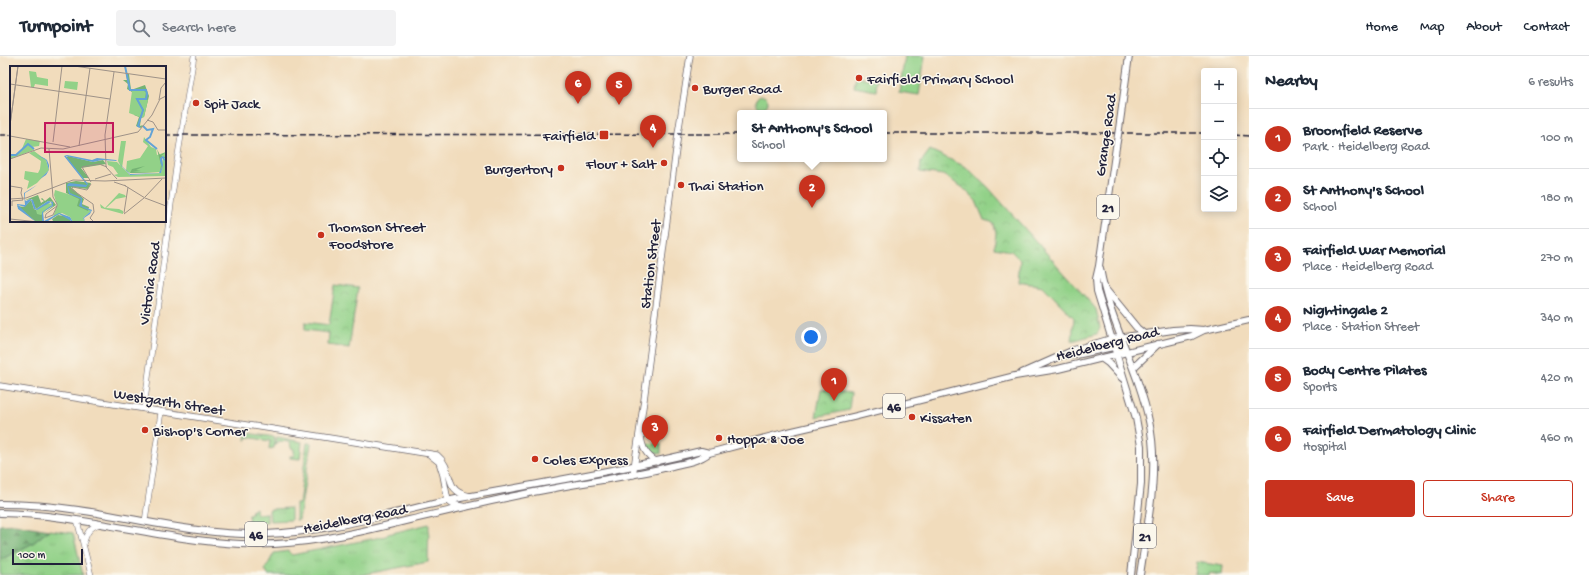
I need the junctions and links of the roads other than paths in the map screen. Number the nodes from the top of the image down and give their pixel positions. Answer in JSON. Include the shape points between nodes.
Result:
{"nodes":[{"id":1,"x":191,"y":56,"type":"edge"},
{"id":2,"x":194,"y":56,"type":"edge"},
{"id":3,"x":690,"y":56,"type":"edge"},
{"id":4,"x":1129,"y":56,"type":"edge"},
{"id":5,"x":191,"y":66,"type":"junction"},
{"id":6,"x":1099,"y":266,"type":"junction"},
{"id":7,"x":1104,"y":288,"type":"junction"},
{"id":8,"x":1249,"y":320,"type":"edge"},
{"id":9,"x":1204,"y":330,"type":"junction"},
{"id":10,"x":1143,"y":334,"type":"junction"},
{"id":11,"x":1121,"y":337,"type":"junction"},
{"id":12,"x":1111,"y":339,"type":"junction"},
{"id":13,"x":1158,"y":344,"type":"junction"},
{"id":14,"x":1113,"y":347,"type":"junction"},
{"id":15,"x":1127,"y":351,"type":"junction"},
{"id":16,"x":1116,"y":354,"type":"junction"},
{"id":17,"x":1062,"y":355,"type":"junction"},
{"id":18,"x":1101,"y":358,"type":"junction"},
{"id":19,"x":1058,"y":366,"type":"junction"},
{"id":20,"x":1032,"y":368,"type":"junction"},
{"id":21,"x":1133,"y":368,"type":"junction"},
{"id":22,"x":1015,"y":376,"type":"junction"},
{"id":23,"x":1124,"y":379,"type":"junction"},
{"id":24,"x":0,"y":386,"type":"edge"},
{"id":25,"x":144,"y":409,"type":"junction"},
{"id":26,"x":162,"y":412,"type":"junction"},
{"id":27,"x":641,"y":428,"type":"junction"},
{"id":28,"x":709,"y":453,"type":"junction"},
{"id":29,"x":657,"y":462,"type":"junction"},
{"id":30,"x":635,"y":466,"type":"junction"},
{"id":31,"x":446,"y":474,"type":"junction"},
{"id":32,"x":633,"y":475,"type":"junction"},
{"id":33,"x":470,"y":496,"type":"junction"},
{"id":34,"x":448,"y":501,"type":"junction"},
{"id":35,"x":0,"y":504,"type":"edge"},
{"id":36,"x":466,"y":507,"type":"junction"},
{"id":37,"x":412,"y":509,"type":"junction"},
{"id":38,"x":78,"y":510,"type":"junction"},
{"id":39,"x":0,"y":512,"type":"edge"},
{"id":40,"x":414,"y":519,"type":"junction"},
{"id":41,"x":77,"y":520,"type":"junction"},
{"id":42,"x":145,"y":521,"type":"junction"},
{"id":43,"x":101,"y":523,"type":"junction"},
{"id":44,"x":144,"y":531,"type":"junction"},
{"id":45,"x":84,"y":542,"type":"junction"},
{"id":46,"x":91,"y":575,"type":"edge"},
{"id":47,"x":1131,"y":575,"type":"edge"},
{"id":48,"x":1140,"y":575,"type":"edge"}],
"edges":[{"from":1,"to":5,"type":"street","name":"Victoria Road"},
{"from":2,"to":5,"type":"street","name":"Victoria Road"},
{"from":3,"to":27,"type":"main road","name":"Station Street"},
{"from":4,"to":6,"type":"main road","name":"Grange Road","number":"21","bridge":true},
{"from":5,"to":25,"type":"street","name":"Victoria Road"},
{"from":6,"to":7,"type":"main road","name":"Grange Road","number":"21"},
{"from":6,"to":12,"type":"main road","name":"Grange Road","number":"21","via":[[1096,279],[1097,297]]},
{"from":7,"to":10,"type":"main road"},
{"from":7,"to":11,"type":"main road","name":"Grange Road","number":"21"},
{"from":8,"to":9,"type":"main road","name":"Heidelberg Road","number":"46"},
{"from":9,"to":10,"type":"main road","name":"Heidelberg Road","number":"46"},
{"from":9,"to":13,"type":"main road","name":"Heidelberg Road","number":"46","via":[[1192,336]]},
{"from":10,"to":11,"type":"main road","name":"Heidelberg Road","number":"46"},
{"from":11,"to":12,"type":"main road","name":"Heidelberg Road","number":"46"},
{"from":11,"to":15,"type":"main road","number":"21"},
{"from":12,"to":14,"type":"main road","number":"21"},
{"from":12,"to":17,"type":"main road","name":"Heidelberg Road","number":"46"},
{"from":13,"to":15,"type":"main road","name":"Heidelberg Road","number":"46"},
{"from":13,"to":21,"type":"main road"},
{"from":14,"to":15,"type":"main road"},
{"from":14,"to":16,"type":"main road","number":"21"},
{"from":14,"to":17,"type":"main road","via":[[1076,355]]},
{"from":15,"to":16,"type":"main road","name":"Heidelberg Road","number":"46"},
{"from":15,"to":21,"type":"main road","number":"21"},
{"from":16,"to":18,"type":"main road","name":"Heidelberg Road","number":"46"},
{"from":16,"to":23,"type":"main road","number":"21"},
{"from":17,"to":19,"type":"main road"},
{"from":17,"to":20,"type":"main road","name":"Heidelberg Road","number":"46"},
{"from":18,"to":19,"type":"main road","name":"Heidelberg Road","number":"46"},
{"from":18,"to":23,"type":"main road"},
{"from":19,"to":20,"type":"main road"},
{"from":19,"to":22,"type":"main road","name":"Heidelberg Road","number":"46"},
{"from":20,"to":22,"type":"main road","name":"Heidelberg Road","number":"46"},
{"from":21,"to":48,"type":"main road","number":"21","via":[[1149,420],[1153,453],[1152,485]]},
{"from":22,"to":28,"type":"main road","name":"Heidelberg Road","number":"46"},
{"from":23,"to":47,"type":"main road","number":"21","via":[[1136,418],[1141,446],[1141,484]]},
{"from":24,"to":25,"type":"main road","name":"Westgarth Street"},
{"from":25,"to":26,"type":"main road","name":"Westgarth Street"},
{"from":26,"to":31,"type":"main road","name":"Westgarth Street","via":[[429,454],[441,461]]},
{"from":26,"to":42,"type":"street"},
{"from":27,"to":29,"type":"main road","via":[[644,449],[647,455]]},
{"from":27,"to":30,"type":"main road","name":"Station Street"},
{"from":28,"to":29,"type":"main road","name":"Heidelberg Road","number":"46","via":[[701,451]]},
{"from":28,"to":32,"type":"main road","name":"Heidelberg Road","number":"46","via":[[702,458]]},
{"from":29,"to":30,"type":"main road","name":"Heidelberg Road","number":"46"},
{"from":30,"to":32,"type":"main road","name":"Station Street"},
{"from":30,"to":33,"type":"main road","name":"Heidelberg Road","number":"46"},
{"from":31,"to":33,"type":"main road","name":"Westgarth Street","via":[[457,492]]},
{"from":31,"to":34,"type":"main road","name":"Westgarth Street"},
{"from":32,"to":36,"type":"main road","name":"Heidelberg Road","number":"46"},
{"from":33,"to":34,"type":"main road","name":"Heidelberg Road","number":"46"},
{"from":34,"to":36,"type":"main road"},
{"from":34,"to":37,"type":"main road","name":"Heidelberg Road","number":"46"},
{"from":35,"to":38,"type":"main road","name":"Heidelberg Road","number":"46","via":[[27,504]]},
{"from":36,"to":40,"type":"main road","name":"Heidelberg Road","number":"46"},
{"from":37,"to":40,"type":"main road"},
{"from":37,"to":42,"type":"main road","name":"Heidelberg Road","number":"46","via":[[340,526],[266,534],[204,531]]},
{"from":38,"to":41,"type":"main road"},
{"from":38,"to":42,"type":"main road","name":"Heidelberg Road","number":"46"},
{"from":39,"to":41,"type":"main road","name":"Heidelberg Road","number":"46"},
{"from":40,"to":44,"type":"main road","name":"Heidelberg Road","number":"46","via":[[310,542],[270,544],[212,542]]},
{"from":41,"to":43,"type":"main road","name":"Heidelberg Road","number":"46"},
{"from":41,"to":45,"type":"street"},
{"from":42,"to":44,"type":"main road"},
{"from":43,"to":44,"type":"main road","name":"Heidelberg Road","number":"46"},
{"from":43,"to":45,"type":"street","via":[[88,531]]},
{"from":45,"to":46,"type":"street"}]}
